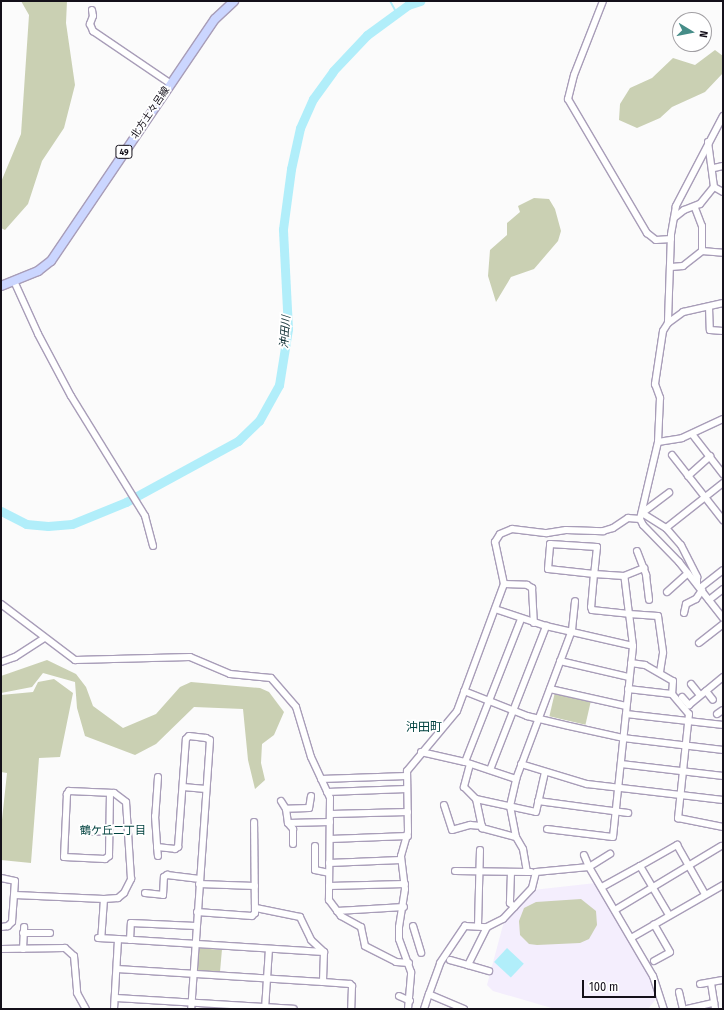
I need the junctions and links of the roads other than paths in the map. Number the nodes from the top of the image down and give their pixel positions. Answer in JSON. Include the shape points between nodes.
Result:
{"nodes":[{"id":1,"x":234,"y":1,"type":"edge"},
{"id":2,"x":602,"y":1,"type":"edge"},
{"id":3,"x":92,"y":10,"type":"dead end"},
{"id":4,"x":171,"y":84,"type":"junction"},
{"id":5,"x":723,"y":116,"type":"edge"},
{"id":6,"x":708,"y":142,"type":"junction"},
{"id":7,"x":723,"y":166,"type":"edge"},
{"id":8,"x":714,"y":168,"type":"junction"},
{"id":9,"x":714,"y":187,"type":"junction"},
{"id":10,"x":723,"y":192,"type":"edge"},
{"id":11,"x":695,"y":208,"type":"junction"},
{"id":12,"x":674,"y":218,"type":"junction"},
{"id":13,"x":671,"y":239,"type":"junction"},
{"id":14,"x":702,"y":251,"type":"junction"},
{"id":15,"x":723,"y":253,"type":"edge"},
{"id":16,"x":671,"y":267,"type":"junction"},
{"id":17,"x":14,"y":281,"type":"junction"},
{"id":18,"x":1,"y":286,"type":"edge"},
{"id":19,"x":723,"y":303,"type":"edge"},
{"id":20,"x":709,"y":307,"type":"junction"},
{"id":21,"x":668,"y":323,"type":"junction"},
{"id":22,"x":723,"y":331,"type":"edge"},
{"id":23,"x":723,"y":419,"type":"edge"},
{"id":24,"x":692,"y":434,"type":"junction"},
{"id":25,"x":658,"y":442,"type":"junction"},
{"id":26,"x":672,"y":455,"type":"dead end"},
{"id":27,"x":710,"y":456,"type":"junction"},
{"id":28,"x":723,"y":474,"type":"edge"},
{"id":29,"x":688,"y":476,"type":"junction"},
{"id":30,"x":723,"y":483,"type":"edge"},
{"id":31,"x":669,"y":493,"type":"dead end"},
{"id":32,"x":705,"y":497,"type":"junction"},
{"id":33,"x":641,"y":516,"type":"junction"},
{"id":34,"x":723,"y":520,"type":"edge"},
{"id":35,"x":666,"y":528,"type":"junction"},
{"id":36,"x":153,"y":546,"type":"dead end"},
{"id":37,"x":637,"y":551,"type":"dead end"},
{"id":38,"x":644,"y":568,"type":"junction"},
{"id":39,"x":723,"y":570,"type":"edge"},
{"id":40,"x":688,"y":573,"type":"junction"},
{"id":41,"x":594,"y":574,"type":"junction"},
{"id":42,"x":624,"y":576,"type":"junction"},
{"id":43,"x":504,"y":584,"type":"junction"},
{"id":44,"x":700,"y":588,"type":"junction"},
{"id":45,"x":723,"y":589,"type":"edge"},
{"id":46,"x":667,"y":592,"type":"dead end"},
{"id":47,"x":649,"y":600,"type":"dead end"},
{"id":48,"x":709,"y":600,"type":"junction"},
{"id":49,"x":575,"y":601,"type":"dead end"},
{"id":50,"x":1,"y":604,"type":"edge"},
{"id":51,"x":495,"y":610,"type":"junction"},
{"id":52,"x":684,"y":613,"type":"dead end"},
{"id":53,"x":629,"y":614,"type":"junction"},
{"id":54,"x":723,"y":618,"type":"edge"},
{"id":55,"x":521,"y":619,"type":"junction"},
{"id":56,"x":534,"y":623,"type":"junction"},
{"id":57,"x":723,"y":624,"type":"edge"},
{"id":58,"x":546,"y":626,"type":"junction"},
{"id":59,"x":571,"y":632,"type":"junction"},
{"id":60,"x":44,"y":638,"type":"junction"},
{"id":61,"x":698,"y":643,"type":"dead end"},
{"id":62,"x":633,"y":646,"type":"junction"},
{"id":63,"x":560,"y":661,"type":"junction"},
{"id":64,"x":1,"y":662,"type":"edge"},
{"id":65,"x":631,"y":663,"type":"junction"},
{"id":66,"x":660,"y":673,"type":"junction"},
{"id":67,"x":630,"y":677,"type":"junction"},
{"id":68,"x":723,"y":677,"type":"edge"},
{"id":69,"x":690,"y":684,"type":"dead end"},
{"id":70,"x":550,"y":689,"type":"junction"},
{"id":71,"x":628,"y":690,"type":"junction"},
{"id":72,"x":464,"y":691,"type":"junction"},
{"id":73,"x":706,"y":691,"type":"junction"},
{"id":74,"x":672,"y":694,"type":"junction"},
{"id":75,"x":700,"y":696,"type":"junction"},
{"id":76,"x":682,"y":698,"type":"dead end"},
{"id":77,"x":713,"y":700,"type":"dead end"},
{"id":78,"x":490,"y":702,"type":"junction"},
{"id":79,"x":626,"y":706,"type":"junction"},
{"id":80,"x":723,"y":710,"type":"edge"},
{"id":81,"x":514,"y":711,"type":"junction"},
{"id":82,"x":626,"y":714,"type":"junction"},
{"id":83,"x":717,"y":714,"type":"dead end"},
{"id":84,"x":538,"y":719,"type":"junction"},
{"id":85,"x":689,"y":721,"type":"junction"},
{"id":86,"x":723,"y":725,"type":"edge"},
{"id":87,"x":623,"y":738,"type":"junction"},
{"id":88,"x":686,"y":745,"type":"junction"},
{"id":89,"x":723,"y":750,"type":"edge"},
{"id":90,"x":421,"y":752,"type":"junction"},
{"id":91,"x":467,"y":763,"type":"junction"},
{"id":92,"x":521,"y":764,"type":"junction"},
{"id":93,"x":621,"y":764,"type":"junction"},
{"id":94,"x":490,"y":770,"type":"junction"},
{"id":95,"x":684,"y":771,"type":"junction"},
{"id":96,"x":545,"y":772,"type":"junction"},
{"id":97,"x":407,"y":776,"type":"junction"},
{"id":98,"x":723,"y":776,"type":"edge"},
{"id":99,"x":158,"y":777,"type":"dead end"},
{"id":100,"x":321,"y":779,"type":"junction"},
{"id":101,"x":516,"y":779,"type":"junction"},
{"id":102,"x":183,"y":787,"type":"junction"},
{"id":103,"x":618,"y":788,"type":"junction"},
{"id":104,"x":206,"y":789,"type":"junction"},
{"id":105,"x":407,"y":789,"type":"junction"},
{"id":106,"x":327,"y":792,"type":"junction"},
{"id":107,"x":110,"y":793,"type":"junction"},
{"id":108,"x":681,"y":795,"type":"junction"},
{"id":109,"x":311,"y":796,"type":"dead end"},
{"id":110,"x":476,"y":799,"type":"junction"},
{"id":111,"x":723,"y":800,"type":"edge"},
{"id":112,"x":281,"y":801,"type":"dead end"},
{"id":113,"x":538,"y":802,"type":"junction"},
{"id":114,"x":444,"y":806,"type":"dead end"},
{"id":115,"x":510,"y":806,"type":"junction"},
{"id":116,"x":286,"y":809,"type":"junction"},
{"id":117,"x":408,"y":812,"type":"junction"},
{"id":118,"x":615,"y":812,"type":"junction"},
{"id":119,"x":628,"y":813,"type":"dead end"},
{"id":120,"x":331,"y":814,"type":"junction"},
{"id":121,"x":254,"y":822,"type":"dead end"},
{"id":122,"x":330,"y":822,"type":"junction"},
{"id":123,"x":288,"y":823,"type":"junction"},
{"id":124,"x":482,"y":826,"type":"junction"},
{"id":125,"x":723,"y":827,"type":"edge"},
{"id":126,"x":547,"y":829,"type":"dead end"},
{"id":127,"x":84,"y":831,"type":"dead end"},
{"id":128,"x":109,"y":832,"type":"junction"},
{"id":129,"x":408,"y":836,"type":"junction"},
{"id":130,"x":516,"y":837,"type":"junction"},
{"id":131,"x":330,"y":839,"type":"junction"},
{"id":132,"x":293,"y":844,"type":"dead end"},
{"id":133,"x":315,"y":846,"type":"dead end"},
{"id":134,"x":721,"y":846,"type":"dead end"},
{"id":135,"x":157,"y":847,"type":"junction"},
{"id":136,"x":480,"y":850,"type":"dead end"},
{"id":137,"x":610,"y":854,"type":"dead end"},
{"id":138,"x":584,"y":855,"type":"dead end"},
{"id":139,"x":158,"y":856,"type":"dead end"},
{"id":140,"x":401,"y":860,"type":"junction"},
{"id":141,"x":329,"y":863,"type":"junction"},
{"id":142,"x":689,"y":865,"type":"junction"},
{"id":143,"x":640,"y":866,"type":"junction"},
{"id":144,"x":589,"y":867,"type":"junction"},
{"id":145,"x":455,"y":871,"type":"dead end"},
{"id":146,"x":480,"y":872,"type":"junction"},
{"id":147,"x":511,"y":872,"type":"junction"},
{"id":148,"x":527,"y":872,"type":"junction"},
{"id":149,"x":536,"y":872,"type":"junction"},
{"id":150,"x":329,"y":873,"type":"junction"},
{"id":151,"x":1,"y":878,"type":"edge"},
{"id":152,"x":200,"y":882,"type":"junction"},
{"id":153,"x":405,"y":884,"type":"junction"},
{"id":154,"x":721,"y":885,"type":"edge"},
{"id":155,"x":255,"y":886,"type":"junction"},
{"id":156,"x":329,"y":886,"type":"junction"},
{"id":157,"x":602,"y":887,"type":"junction"},
{"id":158,"x":653,"y":887,"type":"junction"},
{"id":159,"x":145,"y":893,"type":"dead end"},
{"id":160,"x":705,"y":894,"type":"junction"},
{"id":161,"x":15,"y":895,"type":"junction"},
{"id":162,"x":104,"y":899,"type":"junction"},
{"id":163,"x":404,"y":907,"type":"junction"},
{"id":164,"x":514,"y":907,"type":"junction"},
{"id":165,"x":256,"y":908,"type":"junction"},
{"id":166,"x":615,"y":910,"type":"junction"},
{"id":167,"x":337,"y":911,"type":"junction"},
{"id":168,"x":197,"y":912,"type":"junction"},
{"id":169,"x":669,"y":915,"type":"junction"},
{"id":170,"x":400,"y":923,"type":"junction"},
{"id":171,"x":654,"y":924,"type":"junction"},
{"id":172,"x":1,"y":926,"type":"edge"},
{"id":173,"x":196,"y":926,"type":"junction"},
{"id":174,"x":478,"y":926,"type":"junction"},
{"id":175,"x":487,"y":927,"type":"junction"},
{"id":176,"x":50,"y":933,"type":"dead end"},
{"id":177,"x":631,"y":938,"type":"junction"},
{"id":178,"x":118,"y":940,"type":"junction"},
{"id":179,"x":130,"y":940,"type":"junction"},
{"id":180,"x":195,"y":944,"type":"junction"},
{"id":181,"x":1,"y":949,"type":"edge"},
{"id":182,"x":23,"y":949,"type":"junction"},
{"id":183,"x":269,"y":949,"type":"junction"},
{"id":184,"x":324,"y":952,"type":"junction"},
{"id":185,"x":421,"y":953,"type":"dead end"},
{"id":186,"x":450,"y":960,"type":"dead end"},
{"id":187,"x":654,"y":960,"type":"dead end"},
{"id":188,"x":409,"y":963,"type":"junction"},
{"id":189,"x":468,"y":965,"type":"junction"},
{"id":190,"x":117,"y":969,"type":"junction"},
{"id":191,"x":489,"y":971,"type":"dead end"},
{"id":192,"x":193,"y":974,"type":"junction"},
{"id":193,"x":267,"y":978,"type":"junction"},
{"id":194,"x":723,"y":980,"type":"edge"},
{"id":195,"x":323,"y":982,"type":"junction"},
{"id":196,"x":711,"y":983,"type":"junction"},
{"id":197,"x":700,"y":984,"type":"dead end"},
{"id":198,"x":679,"y":992,"type":"dead end"},
{"id":199,"x":429,"y":994,"type":"junction"},
{"id":200,"x":399,"y":996,"type":"dead end"},
{"id":201,"x":115,"y":998,"type":"junction"},
{"id":202,"x":410,"y":1001,"type":"junction"},
{"id":203,"x":191,"y":1006,"type":"edge"},
{"id":204,"x":715,"y":1006,"type":"edge"},
{"id":205,"x":265,"y":1008,"type":"edge"},
{"id":206,"x":86,"y":1009,"type":"edge"},
{"id":207,"x":114,"y":1009,"type":"edge"},
{"id":208,"x":294,"y":1009,"type":"edge"},
{"id":209,"x":351,"y":1009,"type":"edge"},
{"id":210,"x":408,"y":1009,"type":"edge"},
{"id":211,"x":424,"y":1009,"type":"edge"},
{"id":212,"x":464,"y":1009,"type":"edge"},
{"id":213,"x":664,"y":1009,"type":"edge"},
{"id":214,"x":683,"y":1009,"type":"edge"},
{"id":215,"x":687,"y":1009,"type":"edge"}],
"edges":[{"from":1,"to":4,"type":"main road","name":"北方土々呂線","number":"49","via":[[215,19]]},
{"from":2,"to":13,"type":"street","via":[[574,76],[568,100],[647,233],[656,240]]},
{"from":3,"to":4,"type":"street","via":[[90,24],[93,31]]},
{"from":4,"to":17,"type":"main road","name":"北方土々呂線","number":"49","via":[[51,261],[38,271]]},
{"from":5,"to":6,"type":"street"},
{"from":6,"to":8,"type":"street"},
{"from":6,"to":12,"type":"street","via":[[683,189]]},
{"from":7,"to":8,"type":"street"},
{"from":8,"to":9,"type":"street"},
{"from":9,"to":10,"type":"street"},
{"from":9,"to":11,"type":"street"},
{"from":11,"to":12,"type":"street","via":[[684,210]]},
{"from":11,"to":14,"type":"street","via":[[702,226]]},
{"from":12,"to":13,"type":"street"},
{"from":13,"to":16,"type":"street"},
{"from":14,"to":15,"type":"street"},
{"from":14,"to":16,"type":"street","via":[[683,266]]},
{"from":16,"to":21,"type":"street"},
{"from":17,"to":18,"type":"main road","name":"北方土々呂線","number":"49"},
{"from":17,"to":36,"type":"street","via":[[38,334],[71,396],[144,514]]},
{"from":19,"to":20,"type":"street"},
{"from":20,"to":21,"type":"street","via":[[683,312]]},
{"from":20,"to":22,"type":"street","via":[[710,330]]},
{"from":21,"to":25,"type":"street","via":[[663,331],[655,384],[660,398]]},
{"from":23,"to":24,"type":"street"},
{"from":24,"to":25,"type":"street"},
{"from":24,"to":27,"type":"street"},
{"from":25,"to":33,"type":"street"},
{"from":26,"to":29,"type":"street"},
{"from":27,"to":28,"type":"street"},
{"from":27,"to":29,"type":"street"},
{"from":29,"to":32,"type":"street"},
{"from":30,"to":32,"type":"street"},
{"from":31,"to":33,"type":"street"},
{"from":32,"to":34,"type":"street"},
{"from":32,"to":35,"type":"street"},
{"from":33,"to":35,"type":"street"},
{"from":33,"to":40,"type":"street","via":[[643,525]]},
{"from":33,"to":43,"type":"street","via":[[628,518],[603,531],[566,530],[547,533],[518,528],[500,534],[495,547]]},
{"from":35,"to":44,"type":"street","via":[[690,559]]},
{"from":37,"to":38,"type":"street"},
{"from":38,"to":42,"type":"street"},
{"from":38,"to":47,"type":"street"},
{"from":39,"to":44,"type":"street"},
{"from":40,"to":44,"type":"street"},
{"from":40,"to":46,"type":"street"},
{"from":41,"to":41,"type":"street","via":[[548,569],[550,544],[597,547]]},
{"from":41,"to":42,"type":"street"},
{"from":41,"to":53,"type":"street","via":[[592,610]]},
{"from":42,"to":53,"type":"street"},
{"from":43,"to":51,"type":"street"},
{"from":43,"to":56,"type":"street","via":[[527,585],[532,588]]},
{"from":44,"to":48,"type":"street"},
{"from":44,"to":52,"type":"street","via":[[696,599],[686,604]]},
{"from":45,"to":48,"type":"street"},
{"from":48,"to":54,"type":"street"},
{"from":49,"to":59,"type":"street"},
{"from":50,"to":60,"type":"street"},
{"from":51,"to":55,"type":"street"},
{"from":51,"to":72,"type":"street"},
{"from":53,"to":62,"type":"street"},
{"from":53,"to":66,"type":"street","via":[[658,616],[663,653]]},
{"from":55,"to":56,"type":"street"},
{"from":55,"to":78,"type":"street"},
{"from":56,"to":58,"type":"street"},
{"from":57,"to":61,"type":"street"},
{"from":58,"to":59,"type":"street"},
{"from":58,"to":81,"type":"street"},
{"from":59,"to":62,"type":"street"},
{"from":59,"to":63,"type":"street"},
{"from":60,"to":64,"type":"street","via":[[15,657]]},
{"from":60,"to":100,"type":"street","via":[[79,661],[190,658],[230,674],[271,678],[296,707],[311,757]]},
{"from":62,"to":65,"type":"street"},
{"from":63,"to":67,"type":"street"},
{"from":63,"to":70,"type":"street"},
{"from":65,"to":66,"type":"street","via":[[645,665]]},
{"from":65,"to":67,"type":"street"},
{"from":66,"to":74,"type":"street","via":[[673,681]]},
{"from":67,"to":71,"type":"street"},
{"from":68,"to":73,"type":"street"},
{"from":69,"to":75,"type":"street"},
{"from":70,"to":79,"type":"street"},
{"from":70,"to":84,"type":"street"},
{"from":71,"to":74,"type":"street"},
{"from":71,"to":79,"type":"street"},
{"from":72,"to":78,"type":"street"},
{"from":72,"to":90,"type":"street","via":[[457,711]]},
{"from":73,"to":75,"type":"street"},
{"from":73,"to":77,"type":"street"},
{"from":74,"to":85,"type":"street","via":[[689,714]]},
{"from":75,"to":76,"type":"street","via":[[689,705]]},
{"from":78,"to":81,"type":"street"},
{"from":78,"to":91,"type":"street"},
{"from":79,"to":82,"type":"street"},
{"from":80,"to":83,"type":"street"},
{"from":81,"to":84,"type":"street"},
{"from":81,"to":94,"type":"street"},
{"from":82,"to":85,"type":"street"},
{"from":82,"to":87,"type":"street"},
{"from":84,"to":87,"type":"street"},
{"from":84,"to":92,"type":"street"},
{"from":85,"to":86,"type":"street"},
{"from":85,"to":88,"type":"street"},
{"from":87,"to":88,"type":"street"},
{"from":87,"to":93,"type":"street"},
{"from":88,"to":89,"type":"street"},
{"from":88,"to":95,"type":"street"},
{"from":90,"to":91,"type":"street"},
{"from":90,"to":97,"type":"street","via":[[407,771]]},
{"from":91,"to":94,"type":"street"},
{"from":91,"to":110,"type":"street","via":[[464,787]]},
{"from":92,"to":96,"type":"street"},
{"from":92,"to":101,"type":"street"},
{"from":93,"to":95,"type":"street"},
{"from":93,"to":103,"type":"street"},
{"from":94,"to":101,"type":"street"},
{"from":95,"to":98,"type":"street"},
{"from":95,"to":108,"type":"street"},
{"from":96,"to":103,"type":"street","via":[[587,784]]},
{"from":96,"to":113,"type":"street"},
{"from":97,"to":100,"type":"street"},
{"from":97,"to":105,"type":"street"},
{"from":99,"to":135,"type":"street","via":[[155,816]]},
{"from":100,"to":106,"type":"street"},
{"from":101,"to":115,"type":"street"},
{"from":102,"to":104,"type":"street"},
{"from":102,"to":104,"type":"street","via":[[186,738],[189,736],[210,740]]},
{"from":102,"to":135,"type":"street","via":[[178,847]]},
{"from":103,"to":108,"type":"street"},
{"from":103,"to":118,"type":"street"},
{"from":104,"to":152,"type":"street"},
{"from":105,"to":106,"type":"street"},
{"from":105,"to":117,"type":"street"},
{"from":106,"to":120,"type":"street"},
{"from":107,"to":128,"type":"street"},
{"from":107,"to":128,"type":"street","via":[[69,791],[64,860],[104,859],[110,856]]},
{"from":107,"to":162,"type":"street","via":[[126,802],[131,878],[124,893],[118,898]]},
{"from":108,"to":111,"type":"street"},
{"from":108,"to":125,"type":"street","via":[[678,818]]},
{"from":109,"to":116,"type":"street","via":[[309,808]]},
{"from":110,"to":115,"type":"street"},
{"from":110,"to":124,"type":"street"},
{"from":112,"to":116,"type":"street"},
{"from":113,"to":115,"type":"street","via":[[536,812]]},
{"from":113,"to":118,"type":"street"},
{"from":114,"to":124,"type":"street","via":[[452,830],[470,825]]},
{"from":115,"to":130,"type":"street"},
{"from":116,"to":123,"type":"street"},
{"from":117,"to":120,"type":"street"},
{"from":117,"to":129,"type":"street"},
{"from":118,"to":119,"type":"street"},
{"from":118,"to":126,"type":"street","via":[[613,837]]},
{"from":120,"to":122,"type":"street"},
{"from":121,"to":155,"type":"street"},
{"from":122,"to":123,"type":"street"},
{"from":122,"to":131,"type":"street"},
{"from":123,"to":132,"type":"street","via":[[293,829]]},
{"from":124,"to":130,"type":"street"},
{"from":127,"to":128,"type":"street"},
{"from":129,"to":131,"type":"street"},
{"from":129,"to":140,"type":"street"},
{"from":130,"to":148,"type":"street","via":[[523,848]]},
{"from":131,"to":141,"type":"street"},
{"from":133,"to":150,"type":"street","via":[[315,870]]},
{"from":134,"to":142,"type":"street"},
{"from":135,"to":139,"type":"street"},
{"from":136,"to":146,"type":"street"},
{"from":137,"to":144,"type":"street"},
{"from":138,"to":144,"type":"street"},
{"from":140,"to":141,"type":"street"},
{"from":140,"to":153,"type":"street"},
{"from":141,"to":150,"type":"street"},
{"from":142,"to":143,"type":"street","via":[[677,845]]},
{"from":142,"to":158,"type":"street"},
{"from":142,"to":160,"type":"street"},
{"from":143,"to":157,"type":"street"},
{"from":143,"to":158,"type":"street"},
{"from":144,"to":149,"type":"street"},
{"from":144,"to":157,"type":"street"},
{"from":145,"to":146,"type":"street"},
{"from":146,"to":147,"type":"street"},
{"from":146,"to":174,"type":"street"},
{"from":147,"to":148,"type":"street"},
{"from":147,"to":164,"type":"street","via":[[510,903]]},
{"from":148,"to":149,"type":"street"},
{"from":149,"to":164,"type":"street","via":[[532,888]]},
{"from":150,"to":156,"type":"street"},
{"from":151,"to":161,"type":"street","via":[[15,881]]},
{"from":152,"to":155,"type":"street"},
{"from":152,"to":159,"type":"street","via":[[167,875],[164,877],[163,895]]},
{"from":152,"to":168,"type":"street"},
{"from":153,"to":156,"type":"street"},
{"from":153,"to":163,"type":"street"},
{"from":154,"to":160,"type":"street"},
{"from":155,"to":165,"type":"street"},
{"from":156,"to":167,"type":"street","via":[[329,900]]},
{"from":157,"to":166,"type":"street"},
{"from":158,"to":166,"type":"street"},
{"from":158,"to":169,"type":"street"},
{"from":160,"to":169,"type":"street"},
{"from":161,"to":162,"type":"street"},
{"from":161,"to":172,"type":"street","via":[[12,922],[8,926]]},
{"from":162,"to":178,"type":"street","via":[[99,938]]},
{"from":163,"to":167,"type":"street"},
{"from":163,"to":170,"type":"street"},
{"from":164,"to":175,"type":"street","via":[[503,919]]},
{"from":165,"to":168,"type":"street","via":[[252,916]]},
{"from":165,"to":184,"type":"street","via":[[300,917],[311,940]]},
{"from":166,"to":177,"type":"street"},
{"from":167,"to":188,"type":"street","via":[[361,927],[365,946],[396,962]]},
{"from":168,"to":173,"type":"street"},
{"from":169,"to":171,"type":"street"},
{"from":170,"to":185,"type":"street","via":[[414,926]]},
{"from":170,"to":188,"type":"street","via":[[399,939]]},
{"from":171,"to":177,"type":"street"},
{"from":171,"to":187,"type":"street","via":[[670,952]]},
{"from":173,"to":179,"type":"street","via":[[131,922]]},
{"from":173,"to":180,"type":"street"},
{"from":174,"to":175,"type":"street"},
{"from":174,"to":199,"type":"street","via":[[465,926],[440,963]]},
{"from":175,"to":189,"type":"street"},
{"from":176,"to":182,"type":"street","via":[[24,930]]},
{"from":177,"to":213,"type":"street","via":[[659,989]]},
{"from":178,"to":179,"type":"street"},
{"from":178,"to":190,"type":"street"},
{"from":179,"to":180,"type":"street"},
{"from":180,"to":183,"type":"street"},
{"from":180,"to":192,"type":"street"},
{"from":181,"to":182,"type":"street"},
{"from":182,"to":206,"type":"street","via":[[65,948],[74,956],[77,993]]},
{"from":183,"to":184,"type":"street"},
{"from":183,"to":193,"type":"street"},
{"from":184,"to":195,"type":"street"},
{"from":186,"to":189,"type":"street"},
{"from":188,"to":202,"type":"street","via":[[412,981]]},
{"from":189,"to":191,"type":"street"},
{"from":190,"to":192,"type":"street"},
{"from":190,"to":201,"type":"street"},
{"from":192,"to":193,"type":"street"},
{"from":192,"to":203,"type":"street"},
{"from":193,"to":195,"type":"street"},
{"from":193,"to":205,"type":"street"},
{"from":194,"to":196,"type":"street"},
{"from":195,"to":209,"type":"street","via":[[350,984]]},
{"from":196,"to":197,"type":"street"},
{"from":196,"to":204,"type":"street"},
{"from":198,"to":214,"type":"street"},
{"from":199,"to":211,"type":"street"},
{"from":199,"to":212,"type":"street"},
{"from":200,"to":202,"type":"street"},
{"from":201,"to":203,"type":"street"},
{"from":201,"to":207,"type":"street"},
{"from":202,"to":210,"type":"street"},
{"from":203,"to":205,"type":"street"},
{"from":204,"to":215,"type":"street"},
{"from":205,"to":208,"type":"street"}]}
